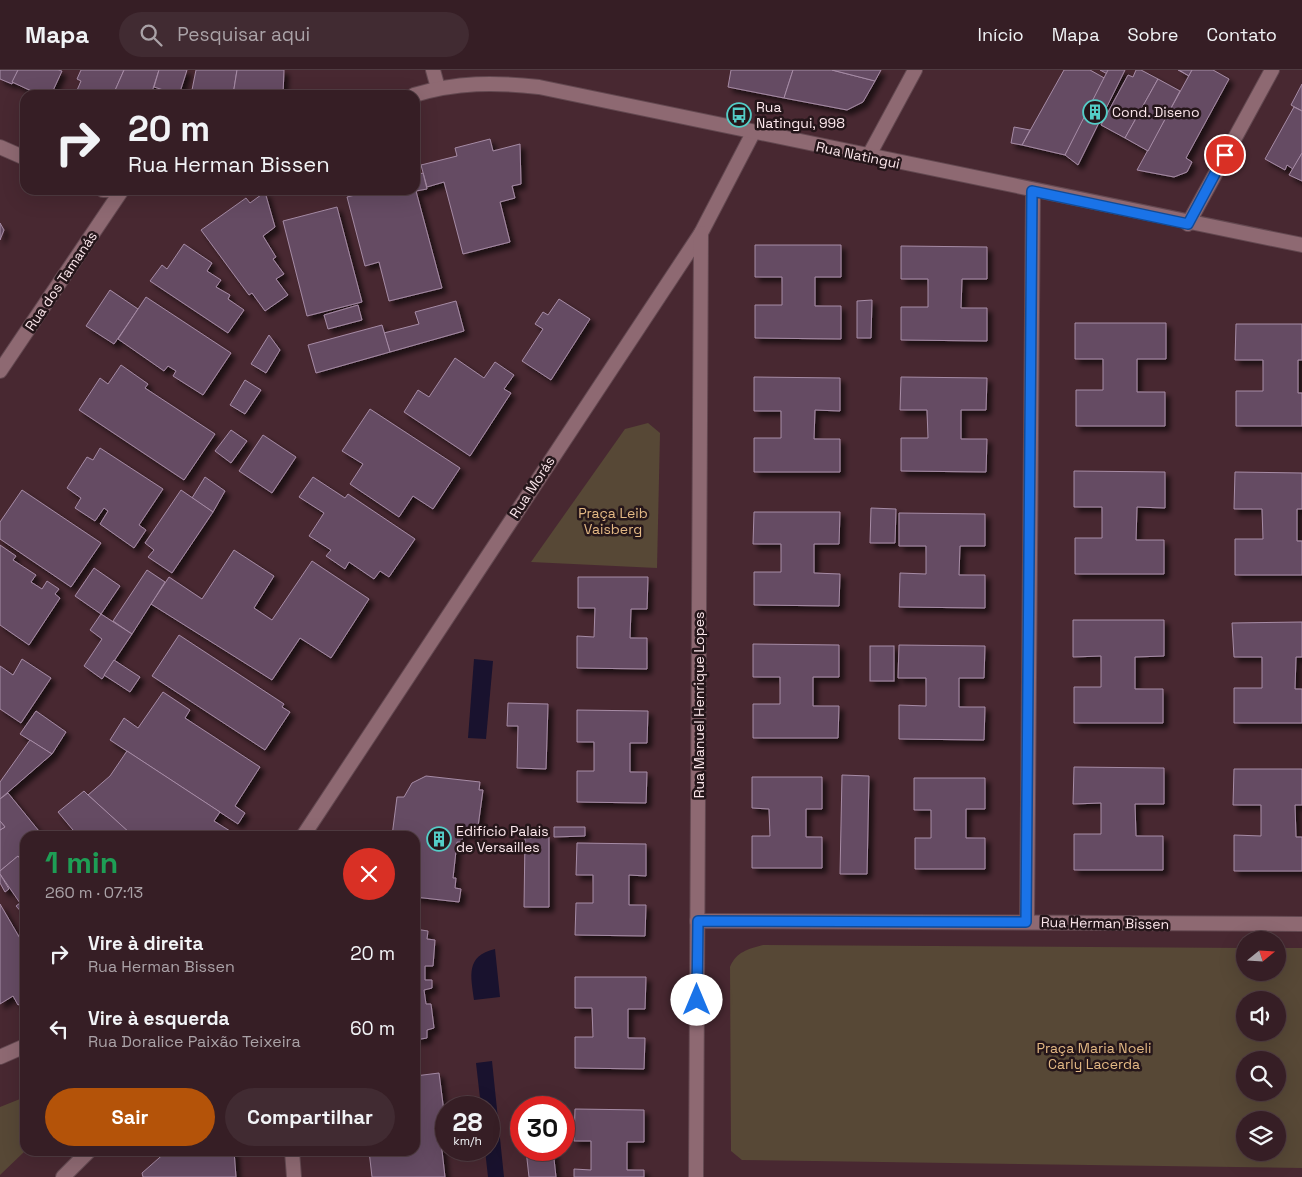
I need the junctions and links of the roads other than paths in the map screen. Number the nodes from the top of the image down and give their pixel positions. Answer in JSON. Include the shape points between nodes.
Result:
{"nodes":[{"id":1,"x":433,"y":70,"type":"edge"},
{"id":2,"x":915,"y":70,"type":"edge"},
{"id":3,"x":1272,"y":70,"type":"edge"},
{"id":4,"x":438,"y":88,"type":"junction"},
{"id":5,"x":420,"y":93,"type":"edge"},
{"id":6,"x":752,"y":133,"type":"junction"},
{"id":7,"x":0,"y":147,"type":"edge"},
{"id":8,"x":20,"y":156,"type":"edge"},
{"id":9,"x":868,"y":157,"type":"junction"},
{"id":10,"x":1032,"y":191,"type":"junction"},
{"id":11,"x":119,"y":195,"type":"edge"},
{"id":12,"x":1188,"y":224,"type":"junction"},
{"id":13,"x":701,"y":233,"type":"junction"},
{"id":14,"x":1302,"y":246,"type":"edge"},
{"id":15,"x":0,"y":371,"type":"edge"},
{"id":16,"x":306,"y":831,"type":"edge"},
{"id":17,"x":698,"y":921,"type":"junction"},
{"id":18,"x":1026,"y":922,"type":"junction"},
{"id":19,"x":1302,"y":924,"type":"edge"},
{"id":20,"x":20,"y":1048,"type":"edge"},
{"id":21,"x":0,"y":1057,"type":"edge"},
{"id":22,"x":84,"y":1156,"type":"edge"},
{"id":23,"x":292,"y":1156,"type":"edge"},
{"id":24,"x":63,"y":1177,"type":"edge"},
{"id":25,"x":294,"y":1177,"type":"edge"},
{"id":26,"x":696,"y":1177,"type":"edge"}],
"edges":[{"from":1,"to":4,"type":"street"},
{"from":2,"to":9,"type":"street"},
{"from":3,"to":12,"type":"street"},
{"from":4,"to":5,"type":"street","name":"Rua Natingui"},
{"from":4,"to":6,"type":"street","name":"Rua Natingui","via":[[500,83],[539,88]]},
{"from":6,"to":9,"type":"street","name":"Rua Natingui"},
{"from":6,"to":13,"type":"street","name":"Rua Morás"},
{"from":7,"to":8,"type":"street"},
{"from":9,"to":10,"type":"street","name":"Rua Natingui"},
{"from":10,"to":12,"type":"street","name":"Rua Natingui"},
{"from":10,"to":18,"type":"street"},
{"from":11,"to":15,"type":"street","name":"Rua dos Tamanás"},
{"from":12,"to":14,"type":"street","name":"Rua Natingui"},
{"from":13,"to":16,"type":"street","name":"Rua Morás"},
{"from":13,"to":17,"type":"street","name":"Rua Manuel Henrique Lopes"},
{"from":17,"to":18,"type":"street","name":"Rua Herman Bissen"},
{"from":17,"to":26,"type":"street","name":"Rua Manuel Henrique Lopes"},
{"from":18,"to":19,"type":"street","name":"Rua Herman Bissen"},
{"from":20,"to":21,"type":"street"},
{"from":22,"to":24,"type":"street"},
{"from":23,"to":25,"type":"street"}]}
